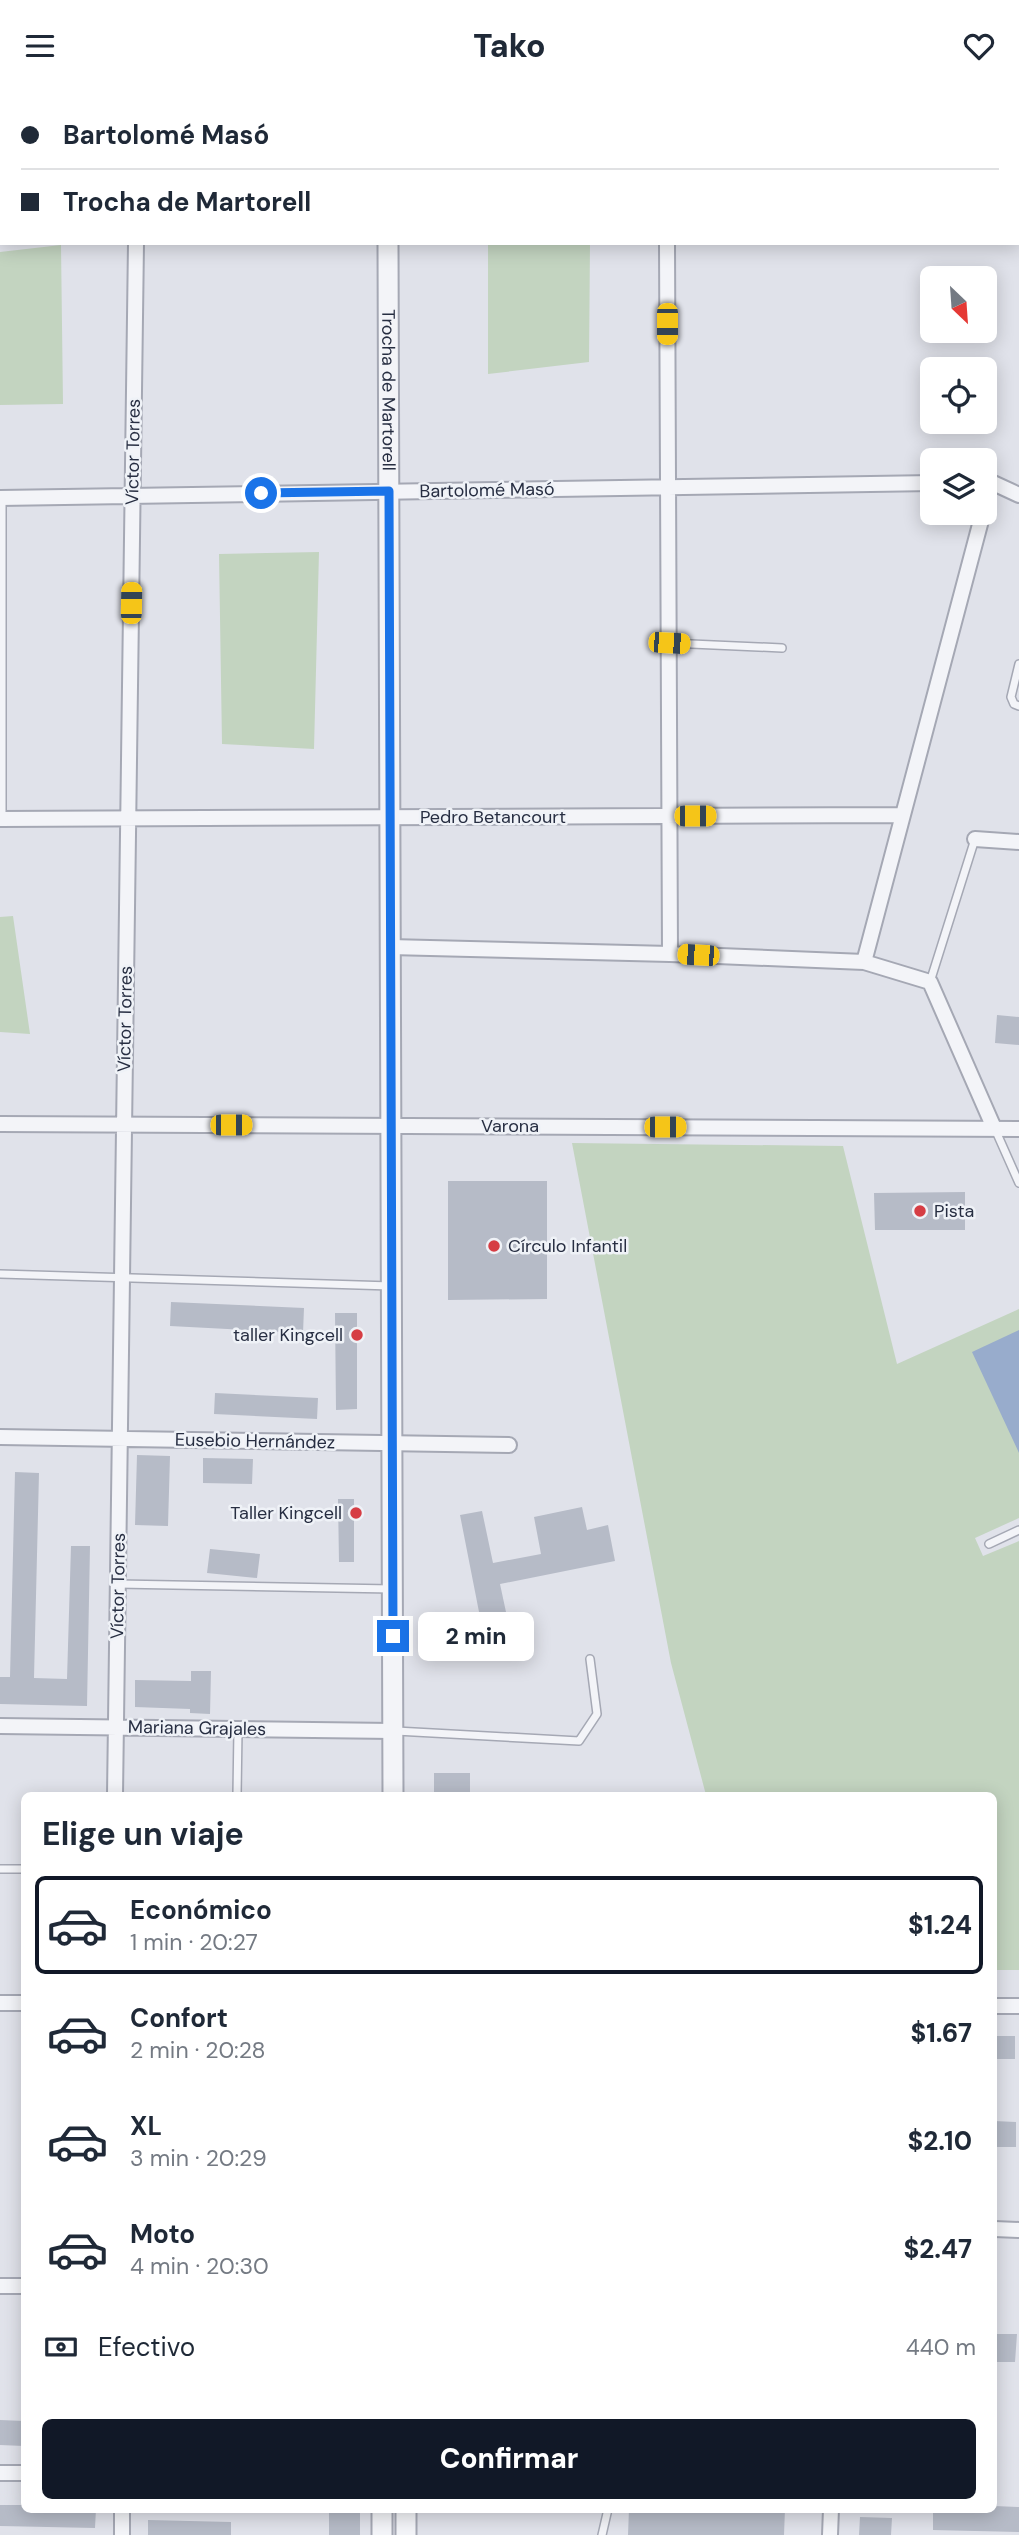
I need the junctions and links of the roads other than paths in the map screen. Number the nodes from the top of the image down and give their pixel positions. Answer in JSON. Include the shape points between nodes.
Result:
{"nodes":[{"id":1,"x":135,"y":245,"type":"edge"},
{"id":2,"x":388,"y":245,"type":"edge"},
{"id":3,"x":667,"y":245,"type":"edge"},
{"id":4,"x":920,"y":483,"type":"edge"},
{"id":5,"x":997,"y":486,"type":"edge"},
{"id":6,"x":668,"y":487,"type":"junction"},
{"id":7,"x":389,"y":491,"type":"junction"},
{"id":8,"x":132,"y":495,"type":"junction"},
{"id":9,"x":1019,"y":495,"type":"edge"},
{"id":10,"x":1,"y":498,"type":"edge"},
{"id":11,"x":980,"y":525,"type":"edge"},
{"id":12,"x":669,"y":643,"type":"junction"},
{"id":13,"x":782,"y":648,"type":"dead end"},
{"id":14,"x":1019,"y":664,"type":"edge"},
{"id":15,"x":1019,"y":706,"type":"edge"},
{"id":16,"x":901,"y":815,"type":"junction"},
{"id":17,"x":670,"y":816,"type":"junction"},
{"id":18,"x":390,"y":817,"type":"junction"},
{"id":19,"x":128,"y":818,"type":"junction"},
{"id":20,"x":1,"y":819,"type":"edge"},
{"id":21,"x":975,"y":839,"type":"joint"},
{"id":22,"x":1019,"y":842,"type":"edge"},
{"id":23,"x":390,"y":947,"type":"junction"},
{"id":24,"x":670,"y":954,"type":"junction"},
{"id":25,"x":864,"y":962,"type":"junction"},
{"id":26,"x":930,"y":982,"type":"junction"},
{"id":27,"x":0,"y":1124,"type":"edge"},
{"id":28,"x":124,"y":1124,"type":"junction"},
{"id":29,"x":391,"y":1125,"type":"junction"},
{"id":30,"x":994,"y":1129,"type":"junction"},
{"id":31,"x":1019,"y":1129,"type":"edge"},
{"id":32,"x":1019,"y":1183,"type":"edge"},
{"id":33,"x":0,"y":1274,"type":"edge"},
{"id":34,"x":122,"y":1278,"type":"junction"},
{"id":35,"x":392,"y":1286,"type":"junction"},
{"id":36,"x":0,"y":1437,"type":"edge"},
{"id":37,"x":119,"y":1439,"type":"junction"},
{"id":38,"x":392,"y":1443,"type":"junction"},
{"id":39,"x":509,"y":1445,"type":"dead end"},
{"id":40,"x":1019,"y":1530,"type":"edge"},
{"id":41,"x":989,"y":1544,"type":"dead end"},
{"id":42,"x":118,"y":1584,"type":"junction"},
{"id":43,"x":393,"y":1589,"type":"junction"},
{"id":44,"x":590,"y":1658,"type":"dead end"},
{"id":45,"x":0,"y":1726,"type":"edge"},
{"id":46,"x":116,"y":1728,"type":"junction"},
{"id":47,"x":237,"y":1729,"type":"junction"},
{"id":48,"x":393,"y":1731,"type":"junction"},
{"id":49,"x":115,"y":1792,"type":"edge"},
{"id":50,"x":237,"y":1792,"type":"edge"},
{"id":51,"x":393,"y":1792,"type":"edge"},
{"id":52,"x":0,"y":1869,"type":"edge"},
{"id":53,"x":21,"y":1869,"type":"edge"},
{"id":54,"x":0,"y":2003,"type":"edge"},
{"id":55,"x":21,"y":2003,"type":"edge"},
{"id":56,"x":997,"y":2006,"type":"edge"},
{"id":57,"x":1019,"y":2006,"type":"edge"},
{"id":58,"x":997,"y":2229,"type":"edge"},
{"id":59,"x":1019,"y":2230,"type":"edge"},
{"id":60,"x":0,"y":2286,"type":"edge"},
{"id":61,"x":21,"y":2286,"type":"edge"},
{"id":62,"x":0,"y":2473,"type":"edge"},
{"id":63,"x":21,"y":2473,"type":"edge"},
{"id":64,"x":122,"y":2513,"type":"edge"},
{"id":65,"x":382,"y":2513,"type":"edge"},
{"id":66,"x":406,"y":2513,"type":"edge"},
{"id":67,"x":607,"y":2513,"type":"edge"},
{"id":68,"x":831,"y":2513,"type":"edge"},
{"id":69,"x":122,"y":2535,"type":"edge"},
{"id":70,"x":382,"y":2535,"type":"edge"},
{"id":71,"x":406,"y":2535,"type":"edge"},
{"id":72,"x":602,"y":2535,"type":"edge"},
{"id":73,"x":831,"y":2535,"type":"edge"}],
"edges":[{"from":1,"to":8,"type":"street","name":"Víctor Torres"},
{"from":2,"to":7,"type":"street","name":"Trocha de Martorell"},
{"from":3,"to":6,"type":"street"},
{"from":4,"to":6,"type":"street","name":"Bartolomé Masó"},
{"from":5,"to":9,"type":"street"},
{"from":6,"to":7,"type":"street","name":"Bartolomé Masó"},
{"from":6,"to":12,"type":"street"},
{"from":7,"to":8,"type":"street","name":"Bartolomé Masó"},
{"from":7,"to":18,"type":"street","name":"Trocha de Martorell"},
{"from":8,"to":10,"type":"street","name":"Bartolomé Masó"},
{"from":8,"to":19,"type":"street","name":"Víctor Torres"},
{"from":10,"to":20,"type":"lane"},
{"from":11,"to":16,"type":"street"},
{"from":12,"to":13,"type":"lane"},
{"from":12,"to":17,"type":"street"},
{"from":14,"to":15,"type":"lane","via":[[1011,697]]},
{"from":16,"to":17,"type":"street","name":"Pedro Betancourt"},
{"from":16,"to":25,"type":"street"},
{"from":17,"to":18,"type":"street","name":"Pedro Betancourt"},
{"from":17,"to":24,"type":"street"},
{"from":18,"to":19,"type":"street","name":"Pedro Betancourt"},
{"from":18,"to":23,"type":"street","name":"Trocha de Martorell"},
{"from":19,"to":20,"type":"street","name":"Pedro Betancourt"},
{"from":19,"to":28,"type":"street","name":"Víctor Torres"},
{"from":21,"to":22,"type":"street"},
{"from":21,"to":26,"type":"lane"},
{"from":23,"to":24,"type":"street"},
{"from":23,"to":29,"type":"street","name":"Trocha de Martorell"},
{"from":24,"to":25,"type":"street"},
{"from":25,"to":26,"type":"street"},
{"from":26,"to":30,"type":"street"},
{"from":27,"to":28,"type":"street","name":"Varona"},
{"from":28,"to":29,"type":"street","name":"Varona"},
{"from":28,"to":34,"type":"street","name":"Víctor Torres"},
{"from":29,"to":30,"type":"street","name":"Varona"},
{"from":29,"to":35,"type":"street","name":"Trocha de Martorell"},
{"from":30,"to":31,"type":"street","name":"Varona"},
{"from":30,"to":32,"type":"lane"},
{"from":33,"to":34,"type":"lane"},
{"from":34,"to":35,"type":"lane"},
{"from":34,"to":37,"type":"street","name":"Víctor Torres"},
{"from":35,"to":38,"type":"street","name":"Trocha de Martorell"},
{"from":36,"to":37,"type":"street","name":"Eusebio Hernández"},
{"from":37,"to":38,"type":"street","name":"Eusebio Hernández"},
{"from":37,"to":42,"type":"street","name":"Víctor Torres"},
{"from":38,"to":39,"type":"street","name":"Eusebio Hernández"},
{"from":38,"to":43,"type":"street","name":"Trocha de Martorell"},
{"from":40,"to":41,"type":"lane"},
{"from":42,"to":43,"type":"lane"},
{"from":42,"to":46,"type":"street","name":"Víctor Torres"},
{"from":43,"to":48,"type":"street","name":"Trocha de Martorell"},
{"from":44,"to":48,"type":"lane","via":[[597,1714],[579,1741]]},
{"from":45,"to":46,"type":"street","name":"Mariana Grajales"},
{"from":46,"to":47,"type":"street","name":"Mariana Grajales"},
{"from":46,"to":49,"type":"street","name":"Víctor Torres"},
{"from":47,"to":48,"type":"street","name":"Mariana Grajales"},
{"from":47,"to":50,"type":"lane"},
{"from":48,"to":51,"type":"street","name":"Trocha de Martorell"},
{"from":52,"to":53,"type":"lane"},
{"from":54,"to":55,"type":"street"},
{"from":56,"to":57,"type":"street"},
{"from":58,"to":59,"type":"street"},
{"from":60,"to":61,"type":"street"},
{"from":62,"to":63,"type":"street"},
{"from":64,"to":69,"type":"street"},
{"from":65,"to":70,"type":"street"},
{"from":66,"to":71,"type":"street"},
{"from":67,"to":72,"type":"lane"},
{"from":68,"to":73,"type":"street"}]}
